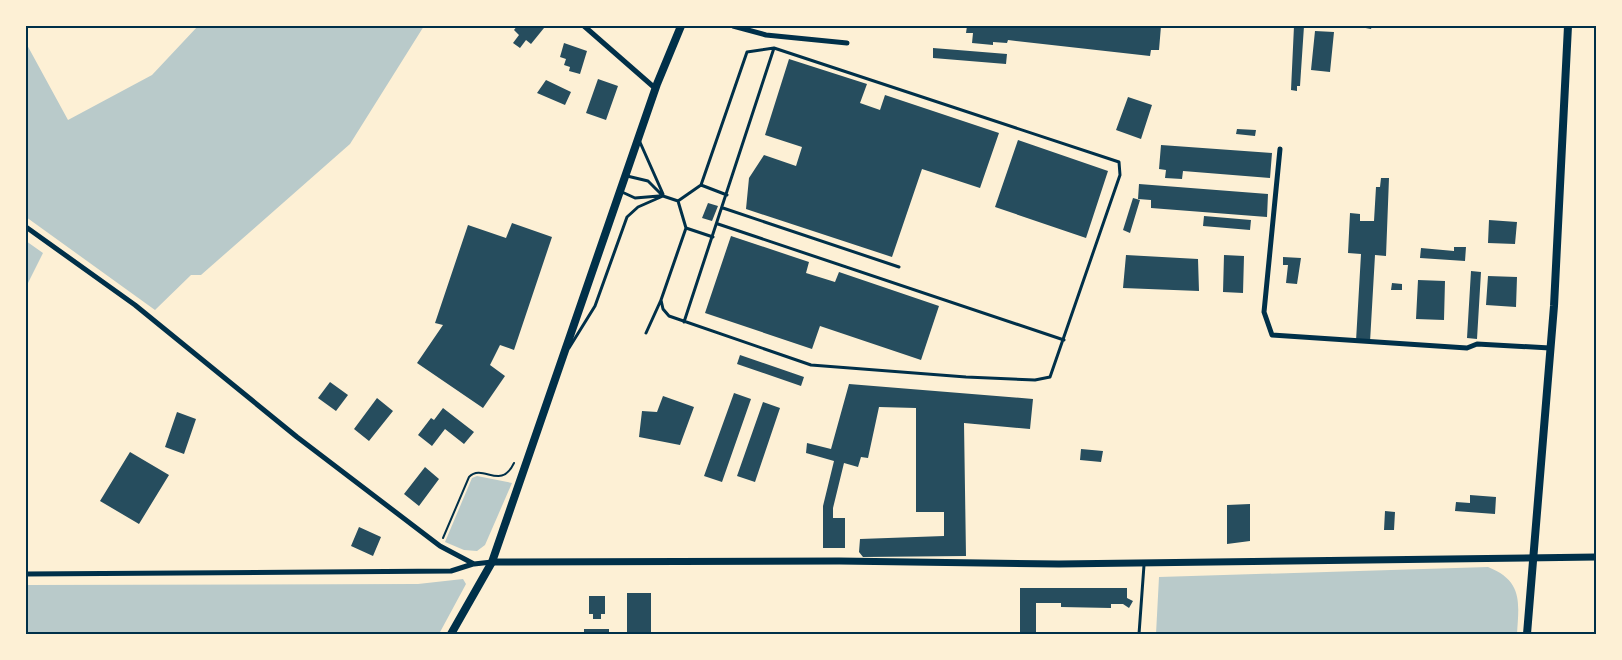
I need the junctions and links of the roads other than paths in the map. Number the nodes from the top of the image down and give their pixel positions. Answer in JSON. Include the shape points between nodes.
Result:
{"nodes":[{"id":1,"x":584,"y":26,"type":"edge"},
{"id":2,"x":681,"y":26,"type":"edge"},
{"id":3,"x":733,"y":26,"type":"edge"},
{"id":4,"x":1568,"y":26,"type":"edge"},
{"id":5,"x":847,"y":43,"type":"dead end"},
{"id":6,"x":774,"y":48,"type":"junction"},
{"id":7,"x":656,"y":88,"type":"junction"},
{"id":8,"x":639,"y":140,"type":"junction"},
{"id":9,"x":1280,"y":149,"type":"dead end"},
{"id":10,"x":627,"y":176,"type":"junction"},
{"id":11,"x":701,"y":185,"type":"junction"},
{"id":12,"x":622,"y":192,"type":"junction"},
{"id":13,"x":727,"y":195,"type":"junction"},
{"id":14,"x":663,"y":196,"type":"junction"},
{"id":15,"x":678,"y":201,"type":"junction"},
{"id":16,"x":723,"y":208,"type":"junction"},
{"id":17,"x":718,"y":224,"type":"junction"},
{"id":18,"x":26,"y":227,"type":"edge"},
{"id":19,"x":686,"y":228,"type":"junction"},
{"id":20,"x":713,"y":237,"type":"junction"},
{"id":21,"x":899,"y":267,"type":"dead end"},
{"id":22,"x":661,"y":300,"type":"junction"},
{"id":23,"x":684,"y":322,"type":"junction"},
{"id":24,"x":646,"y":333,"type":"dead end"},
{"id":25,"x":1064,"y":340,"type":"junction"},
{"id":26,"x":1550,"y":348,"type":"junction"},
{"id":27,"x":566,"y":353,"type":"junction"},
{"id":28,"x":1533,"y":556,"type":"junction"},
{"id":29,"x":1596,"y":557,"type":"edge"},
{"id":30,"x":492,"y":562,"type":"junction"},
{"id":31,"x":1144,"y":563,"type":"junction"},
{"id":32,"x":474,"y":564,"type":"junction"},
{"id":33,"x":26,"y":574,"type":"edge"},
{"id":34,"x":451,"y":634,"type":"edge"},
{"id":35,"x":1139,"y":634,"type":"edge"},
{"id":36,"x":1527,"y":634,"type":"edge"}],
"edges":[{"from":1,"to":7,"type":"street"},
{"from":2,"to":7,"type":"main road"},
{"from":3,"to":5,"type":"street","via":[[766,35]]},
{"from":4,"to":26,"type":"main road"},
{"from":6,"to":11,"type":"lane","via":[[747,52]]},
{"from":6,"to":13,"type":"lane"},
{"from":6,"to":25,"type":"lane","via":[[1119,162],[1120,175]]},
{"from":7,"to":8,"type":"main road"},
{"from":8,"to":10,"type":"main road"},
{"from":8,"to":14,"type":"lane"},
{"from":9,"to":26,"type":"street","via":[[1264,312],[1272,335],[1467,348],[1477,344]]},
{"from":10,"to":12,"type":"main road"},
{"from":10,"to":14,"type":"lane","via":[[648,181]]},
{"from":11,"to":13,"type":"lane"},
{"from":11,"to":15,"type":"lane"},
{"from":12,"to":14,"type":"lane","via":[[635,198]]},
{"from":12,"to":27,"type":"main road"},
{"from":13,"to":16,"type":"lane"},
{"from":14,"to":15,"type":"lane"},
{"from":14,"to":27,"type":"lane","via":[[638,207],[627,217],[595,306]]},
{"from":15,"to":19,"type":"lane"},
{"from":16,"to":17,"type":"lane"},
{"from":16,"to":21,"type":"lane"},
{"from":17,"to":20,"type":"lane"},
{"from":17,"to":25,"type":"lane"},
{"from":18,"to":32,"type":"street","via":[[135,304],[297,437],[440,546]]},
{"from":19,"to":20,"type":"lane"},
{"from":19,"to":22,"type":"lane"},
{"from":20,"to":23,"type":"lane"},
{"from":22,"to":23,"type":"lane","via":[[669,316]]},
{"from":22,"to":24,"type":"lane"},
{"from":23,"to":25,"type":"lane","via":[[811,365],[966,377],[1050,377]]},
{"from":26,"to":28,"type":"main road"},
{"from":27,"to":30,"type":"main road"},
{"from":28,"to":29,"type":"street"},
{"from":28,"to":31,"type":"street"},
{"from":28,"to":36,"type":"main road"},
{"from":30,"to":31,"type":"street"},
{"from":30,"to":32,"type":"street"},
{"from":30,"to":34,"type":"main road"},
{"from":31,"to":35,"type":"lane"},
{"from":32,"to":33,"type":"street","via":[[451,571]]}]}
